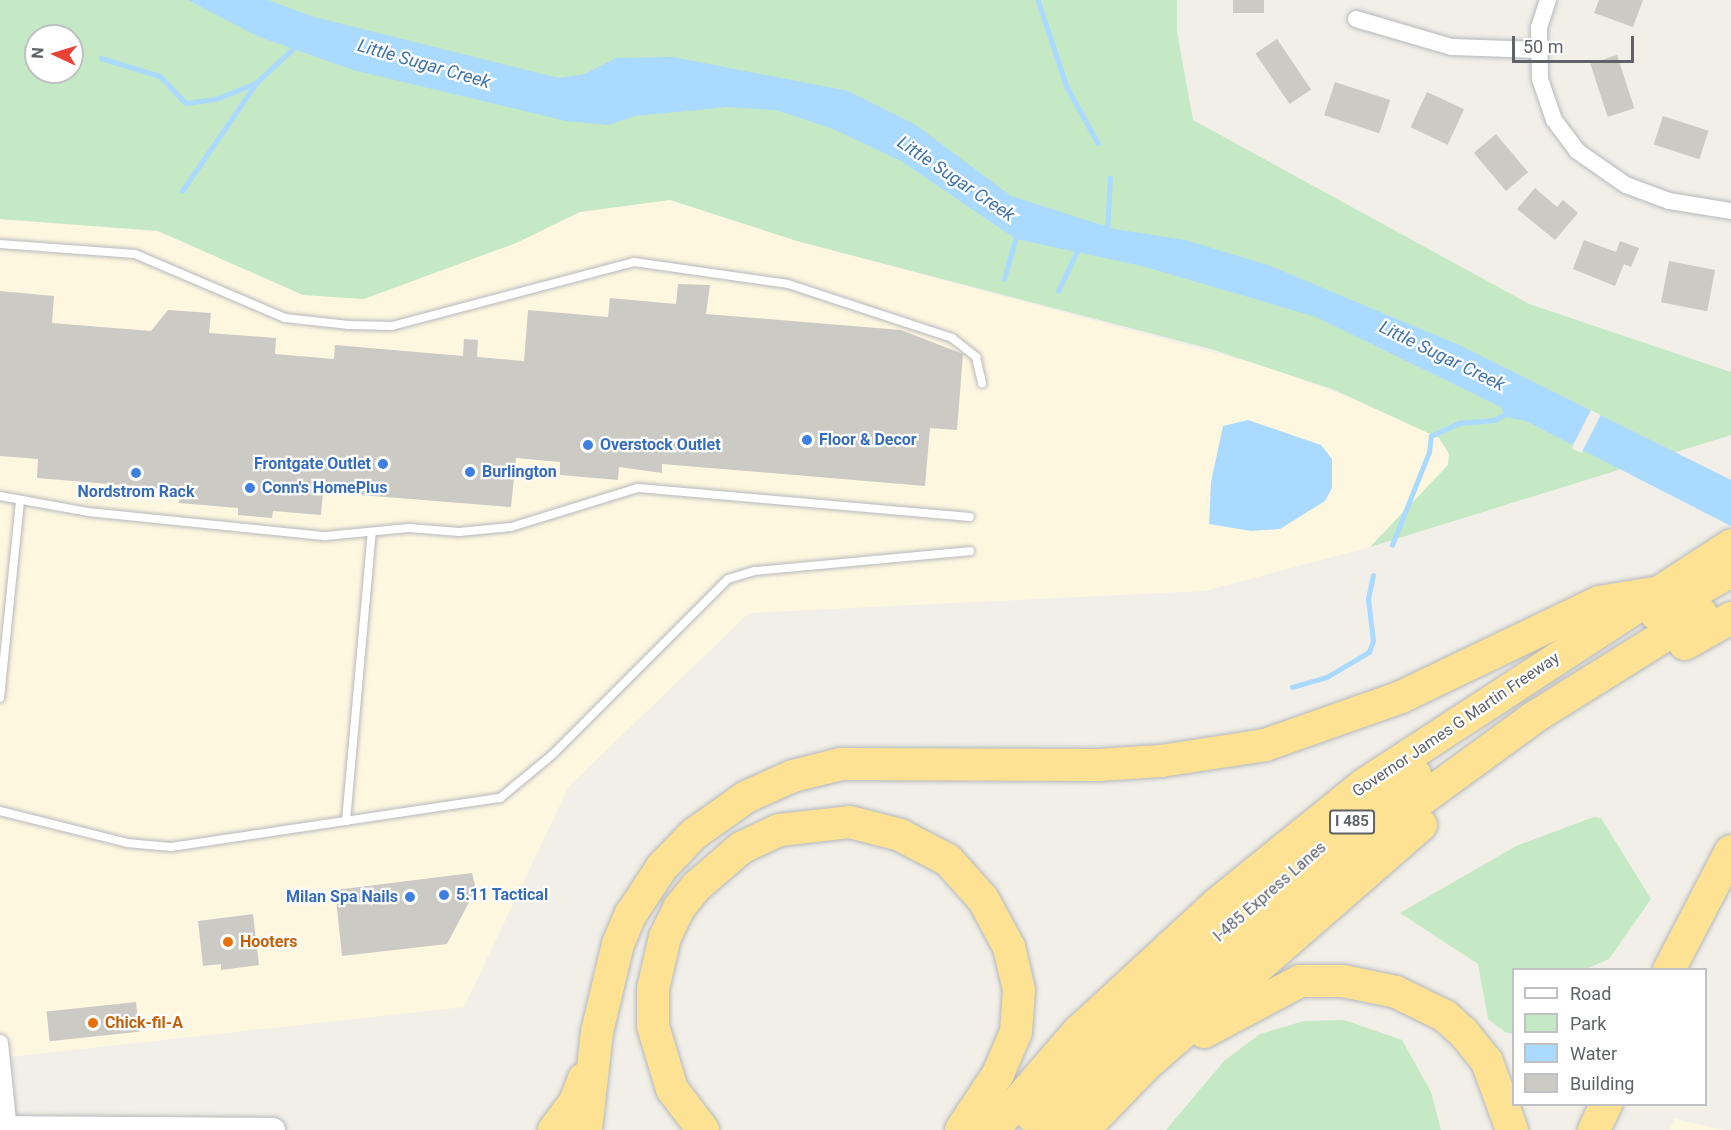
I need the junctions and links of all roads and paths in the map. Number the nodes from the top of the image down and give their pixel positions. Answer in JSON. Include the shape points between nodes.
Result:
{"nodes":[{"id":1,"x":1548,"y":0,"type":"edge"},
{"id":2,"x":1356,"y":19,"type":"dead end"},
{"id":3,"x":1538,"y":50,"type":"junction"},
{"id":4,"x":1731,"y":212,"type":"edge"},
{"id":5,"x":0,"y":244,"type":"edge"},
{"id":6,"x":982,"y":383,"type":"dead end"},
{"id":7,"x":0,"y":496,"type":"edge"},
{"id":8,"x":20,"y":501,"type":"junction"},
{"id":9,"x":970,"y":517,"type":"dead end"},
{"id":10,"x":372,"y":532,"type":"junction"},
{"id":11,"x":970,"y":551,"type":"dead end"},
{"id":12,"x":1724,"y":558,"type":"edge"},
{"id":13,"x":1654,"y":593,"type":"junction"},
{"id":14,"x":1731,"y":596,"type":"edge"},
{"id":15,"x":1731,"y":618,"type":"edge"},
{"id":16,"x":0,"y":698,"type":"edge"},
{"id":17,"x":0,"y":811,"type":"edge"},
{"id":18,"x":346,"y":821,"type":"junction"},
{"id":19,"x":1731,"y":851,"type":"edge"},
{"id":20,"x":1670,"y":968,"type":"edge"},
{"id":21,"x":0,"y":1043,"type":"edge"},
{"id":22,"x":595,"y":1050,"type":"junction"},
{"id":23,"x":1146,"y":1065,"type":"junction"},
{"id":24,"x":1605,"y":1106,"type":"edge"},
{"id":25,"x":6,"y":1128,"type":"edge"},
{"id":26,"x":273,"y":1130,"type":"edge"},
{"id":27,"x":554,"y":1130,"type":"edge"},
{"id":28,"x":586,"y":1130,"type":"edge"},
{"id":29,"x":703,"y":1130,"type":"edge"},
{"id":30,"x":961,"y":1130,"type":"edge"},
{"id":31,"x":993,"y":1130,"type":"edge"},
{"id":32,"x":1018,"y":1130,"type":"edge"},
{"id":33,"x":1051,"y":1130,"type":"edge"},
{"id":34,"x":1083,"y":1130,"type":"edge"},
{"id":35,"x":1512,"y":1130,"type":"edge"},
{"id":36,"x":1594,"y":1130,"type":"edge"}],
"edges":[{"from":1,"to":3,"type":"street"},
{"from":2,"to":3,"type":"street","via":[[1452,47]]},
{"from":3,"to":4,"type":"street","via":[[1540,79],[1554,120],[1595,167],[1669,201]]},
{"from":5,"to":6,"type":"lane","via":[[135,254],[285,318],[349,325],[392,326],[634,262],[788,284],[952,338],[976,357]]},
{"from":7,"to":8,"type":"lane"},
{"from":8,"to":10,"type":"lane","via":[[326,536]]},
{"from":8,"to":16,"type":"lane"},
{"from":9,"to":10,"type":"lane","via":[[638,488],[606,494],[511,527]]},
{"from":10,"to":18,"type":"lane"},
{"from":11,"to":18,"type":"lane","via":[[755,571],[728,579],[552,755],[500,798]]},
{"from":12,"to":13,"type":"highway","name":"Governor James G Martin Freeway","number":"I 485"},
{"from":12,"to":32,"type":"highway","name":"I-485 Express Lanes","number":"I 485","via":[[1386,796],[1199,952]]},
{"from":13,"to":22,"type":"highway","via":[[1599,602],[1401,697],[1265,745],[1161,761],[1098,765],[864,762],[783,780],[729,806],[694,834],[645,891],[618,944]]},
{"from":13,"to":31,"type":"highway","name":"Governor James G Martin Freeway","number":"I 485","via":[[1365,784],[1218,903],[1078,1032]]},
{"from":14,"to":33,"type":"highway","name":"I-485 Express Lanes","number":"I 485","via":[[1533,718],[1366,840],[1165,1014]]},
{"from":15,"to":23,"type":"highway","number":"I 485","via":[[1543,734],[1401,840]]},
{"from":17,"to":18,"type":"lane","via":[[127,843],[171,847]]},
{"from":19,"to":20,"type":"highway"},
{"from":21,"to":25,"type":"street"},
{"from":22,"to":27,"type":"highway","via":[[575,1102]]},
{"from":22,"to":28,"type":"highway"},
{"from":23,"to":34,"type":"highway","number":"I 485"},
{"from":23,"to":35,"type":"highway","via":[[1300,981],[1373,985],[1419,1001],[1463,1032],[1487,1062]]},
{"from":24,"to":36,"type":"highway"},
{"from":25,"to":26,"type":"main road"},
{"from":29,"to":30,"type":"highway","via":[[672,1089],[653,1026],[653,988],[665,937],[679,908],[697,886],[741,848],[779,831],[850,822],[900,835],[948,860],[983,899],[1009,947],[1019,990],[1016,1032],[998,1074]]}]}
